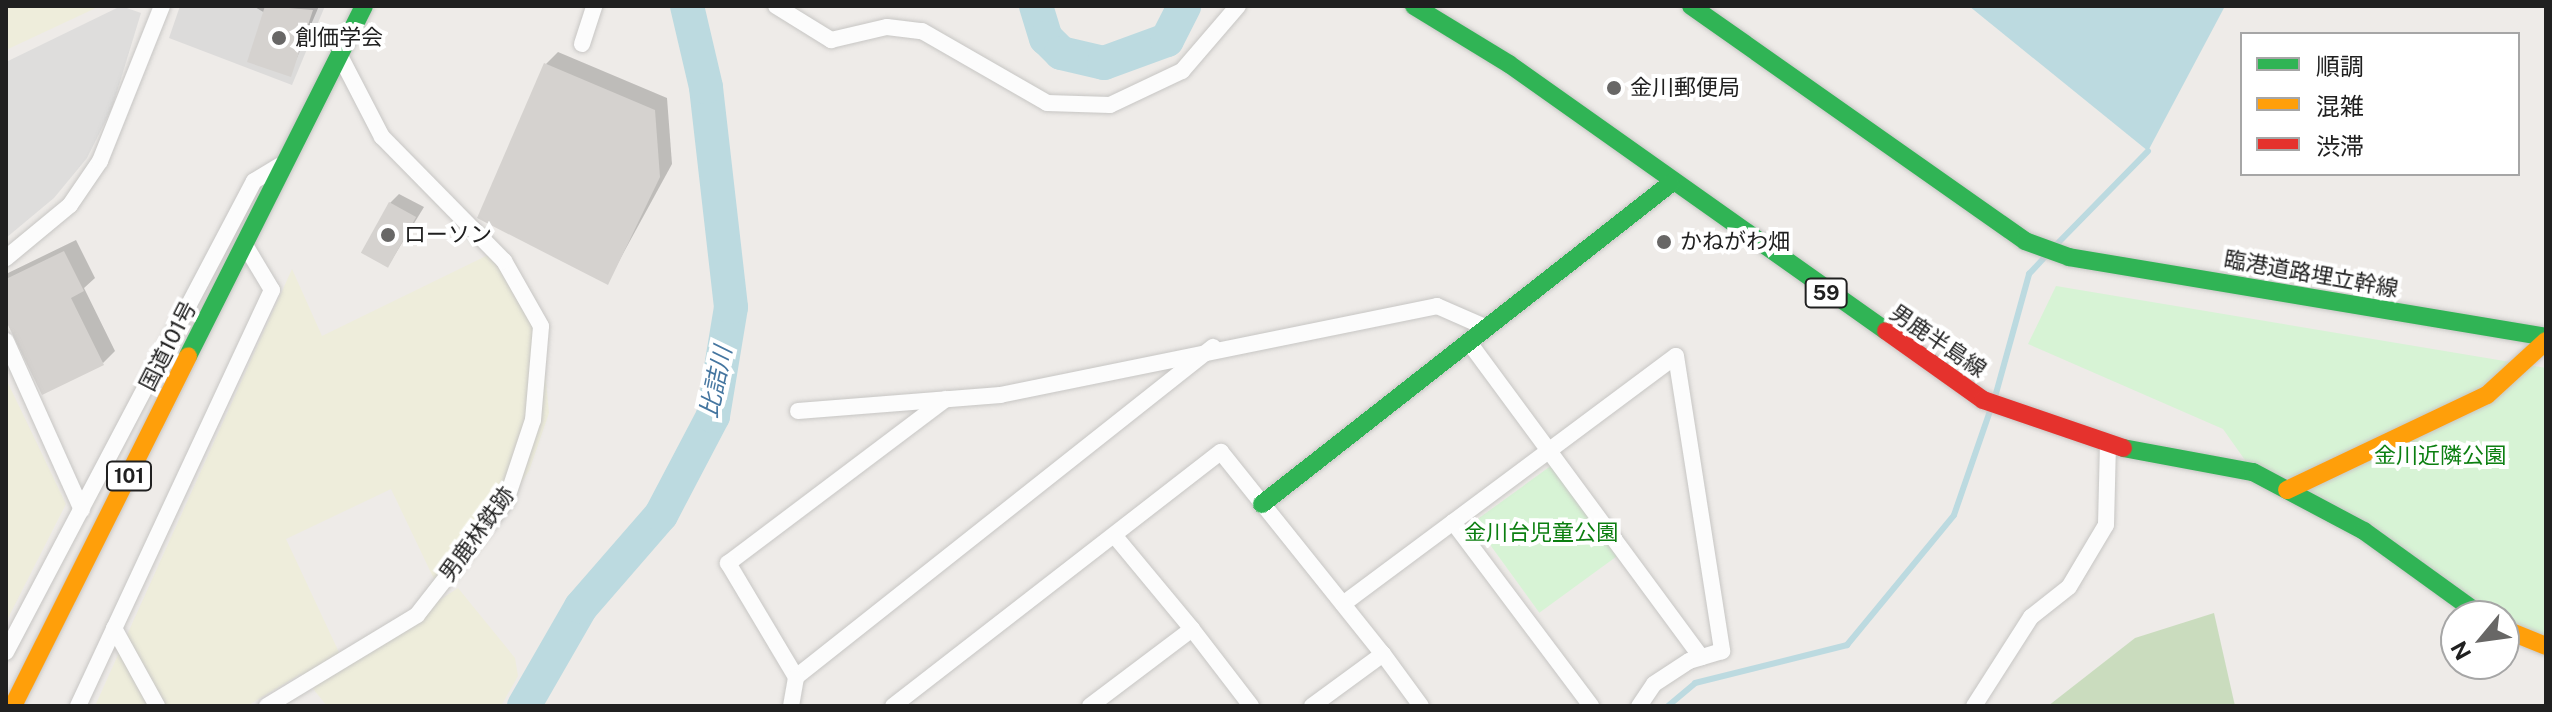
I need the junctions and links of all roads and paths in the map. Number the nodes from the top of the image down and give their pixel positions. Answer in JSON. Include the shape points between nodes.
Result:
{"nodes":[{"id":1,"x":162,"y":6,"type":"edge"},
{"id":2,"x":364,"y":6,"type":"edge"},
{"id":3,"x":776,"y":6,"type":"edge"},
{"id":4,"x":1238,"y":6,"type":"edge"},
{"id":5,"x":1414,"y":6,"type":"edge"},
{"id":6,"x":1691,"y":6,"type":"edge"},
{"id":7,"x":588,"y":8,"type":"edge"},
{"id":8,"x":582,"y":44,"type":"dead end"},
{"id":9,"x":339,"y":54,"type":"junction"},
{"id":10,"x":288,"y":161,"type":"junction"},
{"id":11,"x":1670,"y":184,"type":"junction"},
{"id":12,"x":245,"y":245,"type":"junction"},
{"id":13,"x":6,"y":258,"type":"edge"},
{"id":14,"x":1485,"y":327,"type":"junction"},
{"id":15,"x":2546,"y":339,"type":"edge"},
{"id":16,"x":6,"y":341,"type":"edge"},
{"id":17,"x":1468,"y":341,"type":"junction"},
{"id":18,"x":1213,"y":347,"type":"junction"},
{"id":19,"x":946,"y":399,"type":"junction"},
{"id":20,"x":798,"y":411,"type":"dead end"},
{"id":21,"x":2108,"y":443,"type":"junction"},
{"id":22,"x":1551,"y":449,"type":"junction"},
{"id":23,"x":2287,"y":490,"type":"junction"},
{"id":24,"x":1262,"y":504,"type":"junction"},
{"id":25,"x":82,"y":510,"type":"junction"},
{"id":26,"x":1453,"y":522,"type":"junction"},
{"id":27,"x":1114,"y":535,"type":"junction"},
{"id":28,"x":2460,"y":600,"type":"edge"},
{"id":29,"x":1343,"y":604,"type":"junction"},
{"id":30,"x":114,"y":628,"type":"junction"},
{"id":31,"x":1192,"y":629,"type":"junction"},
{"id":32,"x":2520,"y":635,"type":"edge"},
{"id":33,"x":2546,"y":646,"type":"edge"},
{"id":34,"x":6,"y":652,"type":"edge"},
{"id":35,"x":1383,"y":654,"type":"junction"},
{"id":36,"x":1701,"y":657,"type":"junction"},
{"id":37,"x":796,"y":677,"type":"junction"},
{"id":38,"x":13,"y":706,"type":"edge"},
{"id":39,"x":78,"y":706,"type":"edge"},
{"id":40,"x":157,"y":706,"type":"edge"},
{"id":41,"x":267,"y":706,"type":"edge"},
{"id":42,"x":791,"y":706,"type":"edge"},
{"id":43,"x":893,"y":706,"type":"edge"},
{"id":44,"x":1090,"y":706,"type":"edge"},
{"id":45,"x":1251,"y":706,"type":"edge"},
{"id":46,"x":1312,"y":706,"type":"edge"},
{"id":47,"x":1421,"y":706,"type":"edge"},
{"id":48,"x":1591,"y":706,"type":"edge"},
{"id":49,"x":1639,"y":706,"type":"edge"},
{"id":50,"x":1974,"y":706,"type":"edge"}],
"edges":[{"from":1,"to":13,"type":"street","via":[[100,161],[70,205]]},
{"from":2,"to":9,"type":"main road","name":"国道101号","number":"101"},
{"from":3,"to":4,"type":"street","via":[[831,40],[887,27],[922,31],[1047,103],[1110,105],[1182,71]]},
{"from":5,"to":11,"type":"main road","name":"男鹿半島線","number":"59","via":[[1509,64]]},
{"from":6,"to":15,"type":"main road","name":"臨港道路埋立幹線","via":[[2025,241],[2069,257]]},
{"from":7,"to":8,"type":"street"},
{"from":9,"to":10,"type":"main road","name":"国道101号","number":"101"},
{"from":9,"to":41,"type":"street","name":"男鹿林鉄跡","via":[[382,137],[504,261],[541,326],[533,420],[506,501],[417,615]]},
{"from":10,"to":12,"type":"main road","name":"国道101号","number":"101"},
{"from":10,"to":25,"type":"street","via":[[254,181]]},
{"from":11,"to":14,"type":"main road"},
{"from":11,"to":21,"type":"main road","name":"男鹿半島線","number":"59","via":[[1983,400]]},
{"from":12,"to":30,"type":"street","via":[[272,290]]},
{"from":12,"to":38,"type":"main road","name":"国道101号","number":"101"},
{"from":14,"to":17,"type":"main road"},
{"from":14,"to":18,"type":"street","via":[[1437,306]]},
{"from":15,"to":23,"type":"main road","via":[[2487,395]]},
{"from":16,"to":25,"type":"street"},
{"from":17,"to":22,"type":"street"},
{"from":17,"to":24,"type":"main road"},
{"from":18,"to":19,"type":"street","via":[[1000,395]]},
{"from":18,"to":37,"type":"street"},
{"from":19,"to":20,"type":"street"},
{"from":19,"to":37,"type":"street","via":[[728,563]]},
{"from":21,"to":23,"type":"main road","name":"男鹿半島線","number":"59","via":[[2253,472]]},
{"from":21,"to":50,"type":"street","via":[[2106,525],[2069,587],[2031,617]]},
{"from":22,"to":26,"type":"street"},
{"from":22,"to":36,"type":"street"},
{"from":22,"to":36,"type":"street","via":[[1676,356],[1722,651]]},
{"from":23,"to":28,"type":"main road","name":"男鹿半島線","number":"59","via":[[2364,531]]},
{"from":24,"to":27,"type":"street","via":[[1221,452]]},
{"from":24,"to":29,"type":"street"},
{"from":25,"to":34,"type":"street"},
{"from":26,"to":29,"type":"street"},
{"from":26,"to":48,"type":"street"},
{"from":27,"to":31,"type":"street"},
{"from":27,"to":43,"type":"street"},
{"from":29,"to":35,"type":"street"},
{"from":30,"to":39,"type":"street"},
{"from":30,"to":40,"type":"street"},
{"from":31,"to":44,"type":"street"},
{"from":31,"to":45,"type":"street"},
{"from":32,"to":33,"type":"main road"},
{"from":35,"to":46,"type":"street"},
{"from":35,"to":47,"type":"street"},
{"from":36,"to":49,"type":"street","via":[[1654,684]]},
{"from":37,"to":42,"type":"street"}]}
